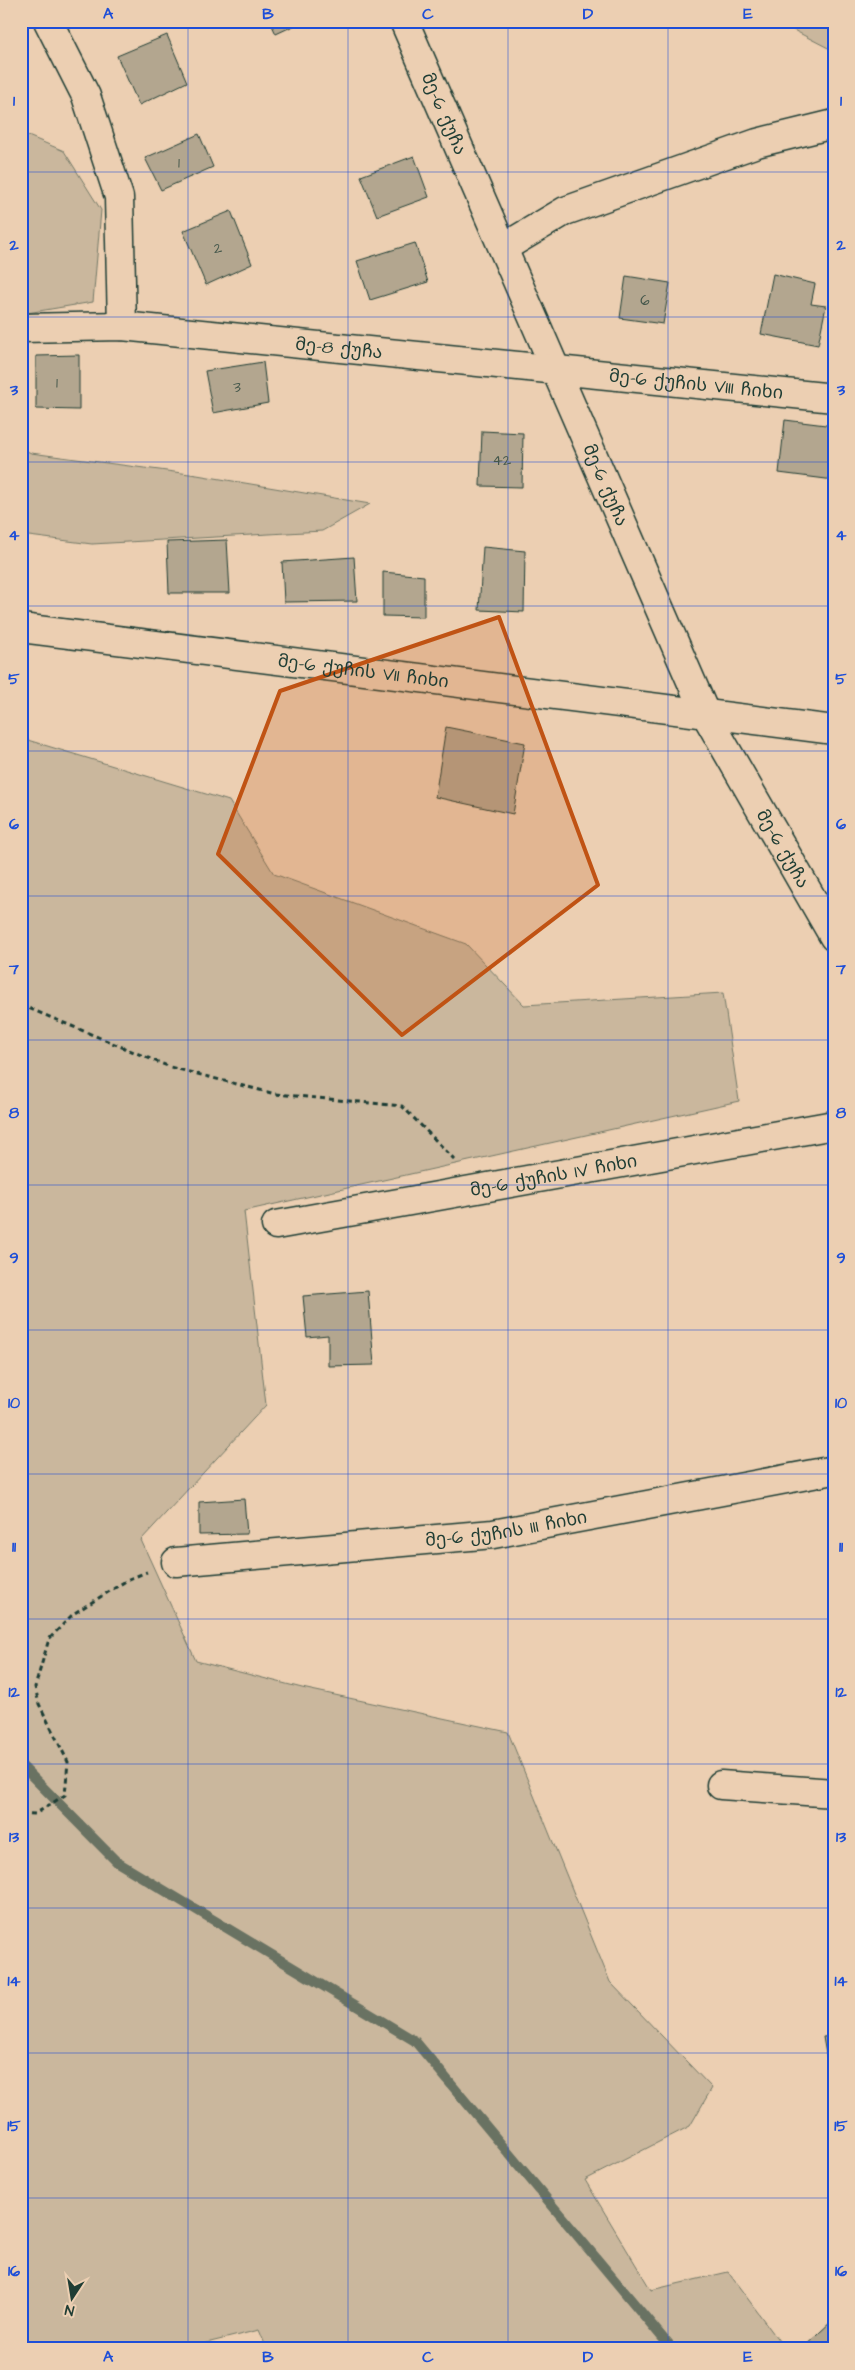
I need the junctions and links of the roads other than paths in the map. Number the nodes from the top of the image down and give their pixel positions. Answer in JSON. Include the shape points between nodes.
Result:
{"nodes":[{"id":1,"x":48,"y":21,"type":"edge"},
{"id":2,"x":404,"y":21,"type":"edge"},
{"id":3,"x":834,"y":124,"type":"edge"},
{"id":4,"x":503,"y":248,"type":"junction"},
{"id":5,"x":122,"y":326,"type":"junction"},
{"id":6,"x":21,"y":328,"type":"edge"},
{"id":7,"x":556,"y":371,"type":"junction"},
{"id":8,"x":834,"y":398,"type":"edge"},
{"id":9,"x":21,"y":628,"type":"edge"},
{"id":10,"x":705,"y":712,"type":"junction"},
{"id":11,"x":834,"y":730,"type":"edge"},
{"id":12,"x":834,"y":937,"type":"edge"},
{"id":13,"x":834,"y":1125,"type":"edge"},
{"id":14,"x":276,"y":1225,"type":"dead end"},
{"id":15,"x":834,"y":1470,"type":"edge"},
{"id":16,"x":176,"y":1562,"type":"road end"},
{"id":17,"x":722,"y":1785,"type":"dead end"},
{"id":18,"x":834,"y":1793,"type":"edge"}],
"edges":[{"from":1,"to":5,"type":"street","via":[[86,96],[119,197]]},
{"from":2,"to":4,"type":"street","name":"მე-6 ქუჩა"},
{"from":3,"to":4,"type":"street","via":[[756,143],[565,210]]},
{"from":4,"to":7,"type":"street","name":"მე-6 ქუჩა"},
{"from":5,"to":6,"type":"street","name":"მე-8 ქუჩა"},
{"from":5,"to":7,"type":"street","name":"მე-8 ქუჩა"},
{"from":7,"to":8,"type":"street","name":"მე-6 ქუჩის VIII ჩიხი"},
{"from":7,"to":10,"type":"street","name":"მე-6 ქუჩა"},
{"from":9,"to":10,"type":"street","name":"მე-6 ქუჩის VII ჩიხი"},
{"from":10,"to":11,"type":"street","name":"მე-6 ქუჩის VII ჩიხი"},
{"from":10,"to":12,"type":"street","name":"მე-6 ქუჩა"},
{"from":13,"to":14,"type":"street","name":"მე-6 ქუჩის IV ჩიხი"},
{"from":15,"to":16,"type":"street","name":"მე-6 ქუჩის III ჩიხი","via":[[493,1534]]},
{"from":17,"to":18,"type":"street"}]}
